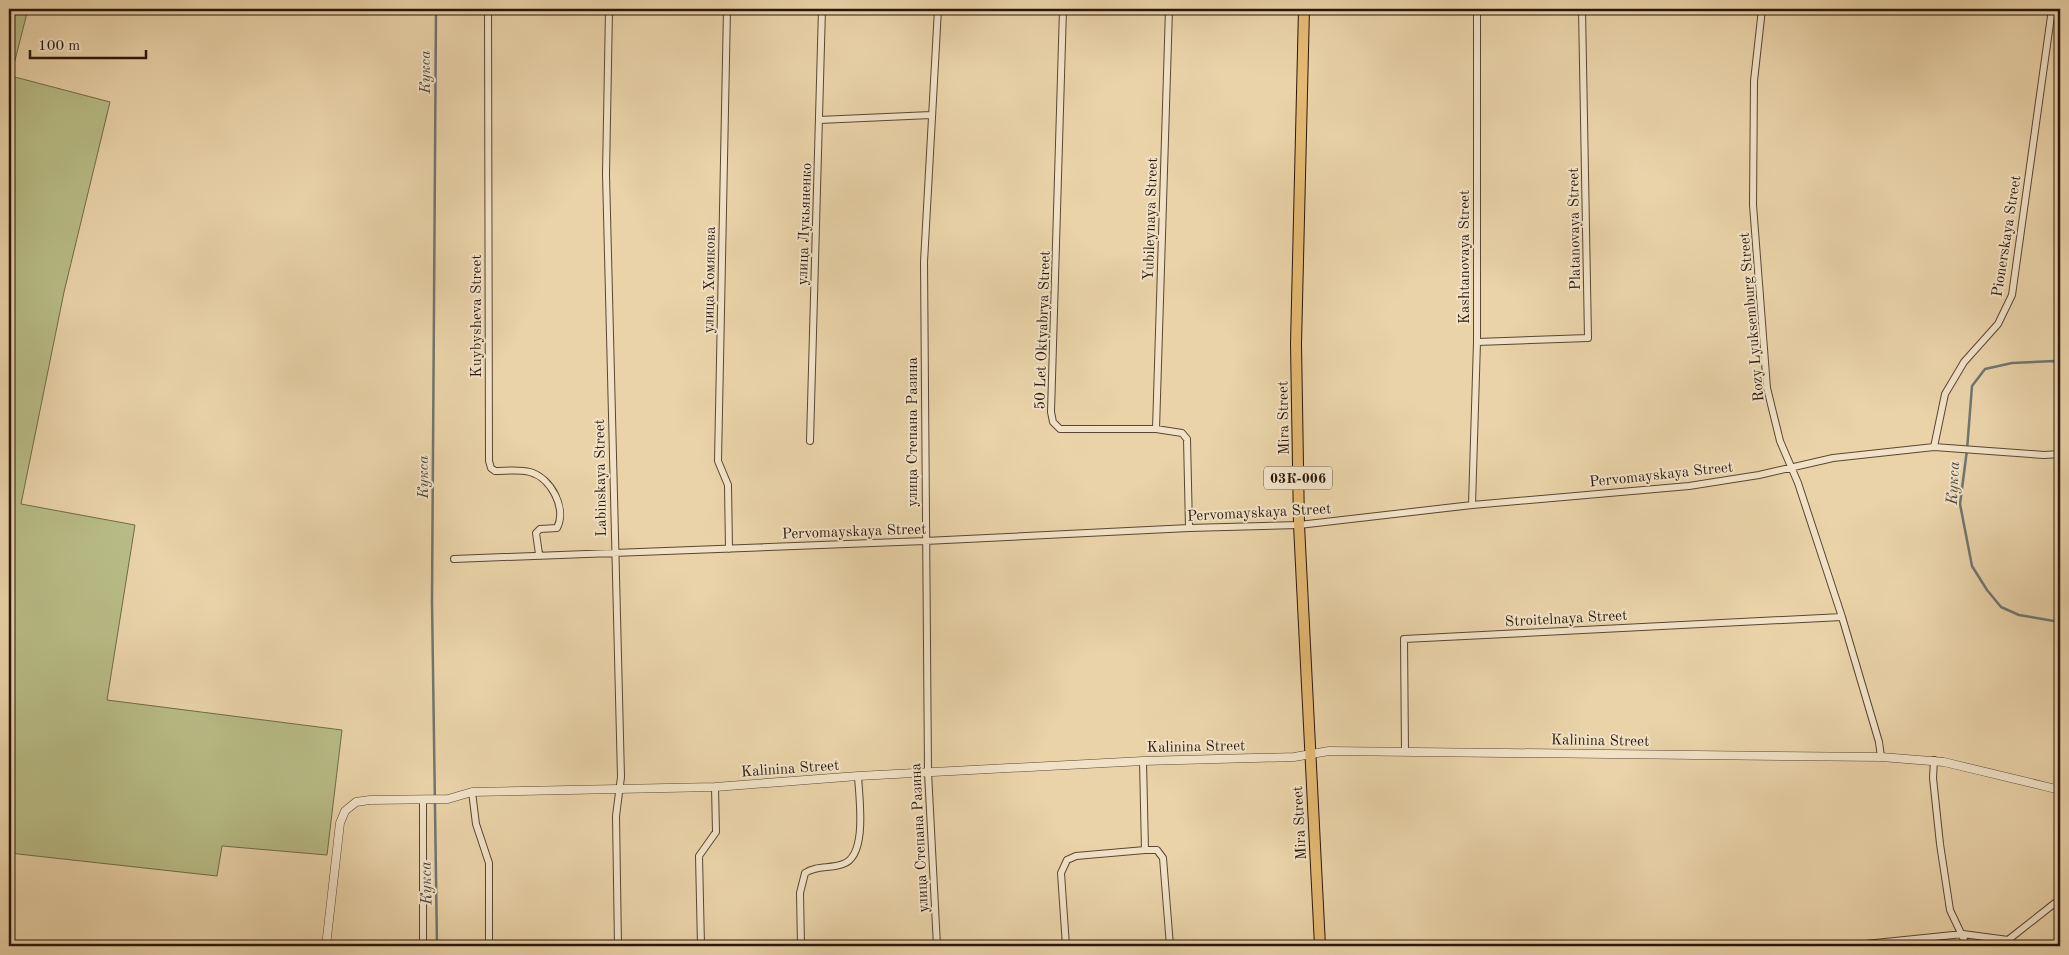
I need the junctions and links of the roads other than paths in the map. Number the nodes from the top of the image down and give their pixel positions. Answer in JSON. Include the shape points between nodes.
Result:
{"nodes":[{"id":1,"x":488,"y":9,"type":"edge"},
{"id":2,"x":609,"y":9,"type":"edge"},
{"id":3,"x":727,"y":9,"type":"edge"},
{"id":4,"x":822,"y":9,"type":"edge"},
{"id":5,"x":938,"y":9,"type":"edge"},
{"id":6,"x":1063,"y":9,"type":"edge"},
{"id":7,"x":1169,"y":9,"type":"edge"},
{"id":8,"x":1304,"y":9,"type":"edge"},
{"id":9,"x":1477,"y":9,"type":"edge"},
{"id":10,"x":1582,"y":9,"type":"edge"},
{"id":11,"x":1762,"y":9,"type":"edge"},
{"id":12,"x":2052,"y":9,"type":"edge"},
{"id":13,"x":931,"y":115,"type":"junction"},
{"id":14,"x":819,"y":120,"type":"junction"},
{"id":15,"x":1477,"y":342,"type":"junction"},
{"id":16,"x":1156,"y":429,"type":"junction"},
{"id":17,"x":810,"y":441,"type":"dead end"},
{"id":18,"x":1934,"y":447,"type":"junction"},
{"id":19,"x":2060,"y":454,"type":"edge"},
{"id":20,"x":1792,"y":469,"type":"junction"},
{"id":21,"x":1472,"y":505,"type":"junction"},
{"id":22,"x":1299,"y":525,"type":"junction"},
{"id":23,"x":1189,"y":528,"type":"junction"},
{"id":24,"x":925,"y":541,"type":"junction"},
{"id":25,"x":729,"y":549,"type":"junction"},
{"id":26,"x":614,"y":553,"type":"junction"},
{"id":27,"x":539,"y":554,"type":"junction"},
{"id":28,"x":454,"y":559,"type":"dead end"},
{"id":29,"x":1842,"y":617,"type":"junction"},
{"id":30,"x":1405,"y":752,"type":"junction"},
{"id":31,"x":1310,"y":754,"type":"junction"},
{"id":32,"x":1881,"y":757,"type":"junction"},
{"id":33,"x":1934,"y":760,"type":"junction"},
{"id":34,"x":1143,"y":761,"type":"junction"},
{"id":35,"x":928,"y":772,"type":"junction"},
{"id":36,"x":858,"y":776,"type":"junction"},
{"id":37,"x":714,"y":787,"type":"junction"},
{"id":38,"x":2060,"y":790,"type":"edge"},
{"id":39,"x":620,"y":791,"type":"junction"},
{"id":40,"x":472,"y":792,"type":"junction"},
{"id":41,"x":426,"y":799,"type":"junction"},
{"id":42,"x":1145,"y":850,"type":"junction"},
{"id":43,"x":2060,"y":899,"type":"edge"},
{"id":44,"x":1963,"y":934,"type":"junction"},
{"id":45,"x":2006,"y":943,"type":"edge"},
{"id":46,"x":326,"y":946,"type":"edge"},
{"id":47,"x":423,"y":946,"type":"edge"},
{"id":48,"x":489,"y":946,"type":"edge"},
{"id":49,"x":618,"y":946,"type":"edge"},
{"id":50,"x":701,"y":946,"type":"edge"},
{"id":51,"x":801,"y":946,"type":"edge"},
{"id":52,"x":937,"y":946,"type":"edge"},
{"id":53,"x":1066,"y":946,"type":"edge"},
{"id":54,"x":1170,"y":946,"type":"edge"},
{"id":55,"x":1320,"y":946,"type":"edge"},
{"id":56,"x":1846,"y":946,"type":"edge"},
{"id":57,"x":1967,"y":946,"type":"edge"}],
"edges":[{"from":1,"to":27,"type":"street","name":"Kuybysheva Street","via":[[489,461],[490,468],[495,471],[535,474],[543,479],[558,499],[560,523],[557,528],[540,529],[536,533]]},
{"from":2,"to":26,"type":"street","name":"Labinskaya Street","via":[[606,174]]},
{"from":3,"to":25,"type":"street","name":"улица Хомякова","via":[[718,461],[728,485]]},
{"from":4,"to":14,"type":"street","name":"улица Лукьяненко"},
{"from":5,"to":13,"type":"street","name":"улица Степана Разина"},
{"from":6,"to":16,"type":"street","name":"50 Let Oktyabrya Street","via":[[1053,422],[1060,429]]},
{"from":7,"to":16,"type":"street","name":"Yubileynaya Street"},
{"from":8,"to":22,"type":"main road","name":"Mira Street","number":"03К-006","via":[[1296,344]]},
{"from":9,"to":15,"type":"street","name":"Kashtanovaya Street"},
{"from":10,"to":15,"type":"street","name":"Platanovaya Street","via":[[1588,338]]},
{"from":11,"to":20,"type":"street","name":"Rozy Lyuksemburg Street","via":[[1754,81],[1753,205],[1767,388],[1780,441]]},
{"from":12,"to":18,"type":"street","name":"Pionerskaya Street","via":[[2012,295],[1998,324],[1964,362],[1945,394]]},
{"from":13,"to":14,"type":"street"},
{"from":13,"to":24,"type":"street","name":"улица Степана Разина","via":[[924,262]]},
{"from":14,"to":17,"type":"street","name":"улица Лукьяненко"},
{"from":15,"to":21,"type":"street","name":"Kashtanovaya Street"},
{"from":16,"to":23,"type":"street","name":"50 Let Oktyabrya Street","via":[[1182,433],[1187,439]]},
{"from":18,"to":19,"type":"street","name":"Pervomayskaya Street"},
{"from":18,"to":20,"type":"street","name":"Pervomayskaya Street","via":[[1833,458]]},
{"from":20,"to":21,"type":"street","name":"Pervomayskaya Street","via":[[1689,486]]},
{"from":20,"to":29,"type":"street","name":"Rozy Lyuksemburg Street"},
{"from":21,"to":22,"type":"street","name":"Pervomayskaya Street"},
{"from":22,"to":23,"type":"street","name":"Pervomayskaya Street"},
{"from":22,"to":31,"type":"main road","name":"Mira Street","number":"03К-006"},
{"from":23,"to":24,"type":"street","name":"Pervomayskaya Street"},
{"from":24,"to":25,"type":"street","name":"Pervomayskaya Street"},
{"from":24,"to":35,"type":"street","name":"улица Степана Разина"},
{"from":25,"to":26,"type":"street","name":"Pervomayskaya Street"},
{"from":26,"to":27,"type":"street","name":"Pervomayskaya Street"},
{"from":26,"to":39,"type":"street","name":"Labinskaya Street"},
{"from":27,"to":28,"type":"street","name":"Pervomayskaya Street"},
{"from":29,"to":30,"type":"street","name":"Stroitelnaya Street","via":[[1404,639]]},
{"from":29,"to":32,"type":"street","name":"Rozy Lyuksemburg Street"},
{"from":30,"to":31,"type":"street","name":"Kalinina Street","via":[[1329,751]]},
{"from":30,"to":32,"type":"street","name":"Kalinina Street"},
{"from":31,"to":34,"type":"street","name":"Kalinina Street"},
{"from":31,"to":55,"type":"main road","name":"Mira Street","number":"03К-006"},
{"from":32,"to":33,"type":"street","name":"Kalinina Street"},
{"from":33,"to":38,"type":"street","name":"Kalinina Street"},
{"from":33,"to":44,"type":"street","via":[[1940,844],[1950,910]]},
{"from":34,"to":35,"type":"street","name":"Kalinina Street"},
{"from":34,"to":42,"type":"street"},
{"from":35,"to":36,"type":"street","name":"Kalinina Street"},
{"from":35,"to":52,"type":"street","name":"улица Степана Разина"},
{"from":36,"to":37,"type":"street","name":"Kalinina Street"},
{"from":36,"to":51,"type":"street","via":[[860,840],[854,855],[844,864],[813,868],[805,873],[800,893]]},
{"from":37,"to":39,"type":"street","name":"Kalinina Street"},
{"from":37,"to":50,"type":"street","via":[[716,832],[699,856]]},
{"from":39,"to":40,"type":"street","name":"Kalinina Street"},
{"from":39,"to":49,"type":"street","name":"Labinskaya Street","via":[[616,816]]},
{"from":40,"to":41,"type":"street","name":"Kalinina Street","via":[[448,799]]},
{"from":40,"to":48,"type":"street","via":[[476,824],[488,863]]},
{"from":41,"to":46,"type":"street","name":"Kalinina Street","via":[[356,802],[345,811],[340,823]]},
{"from":41,"to":47,"type":"street"},
{"from":42,"to":53,"type":"street","via":[[1076,856],[1067,860],[1061,874]]},
{"from":42,"to":54,"type":"street","via":[[1157,850],[1163,858]]},
{"from":43,"to":45,"type":"street"},
{"from":44,"to":45,"type":"street"},
{"from":44,"to":56,"type":"street"},
{"from":44,"to":57,"type":"street"}]}
